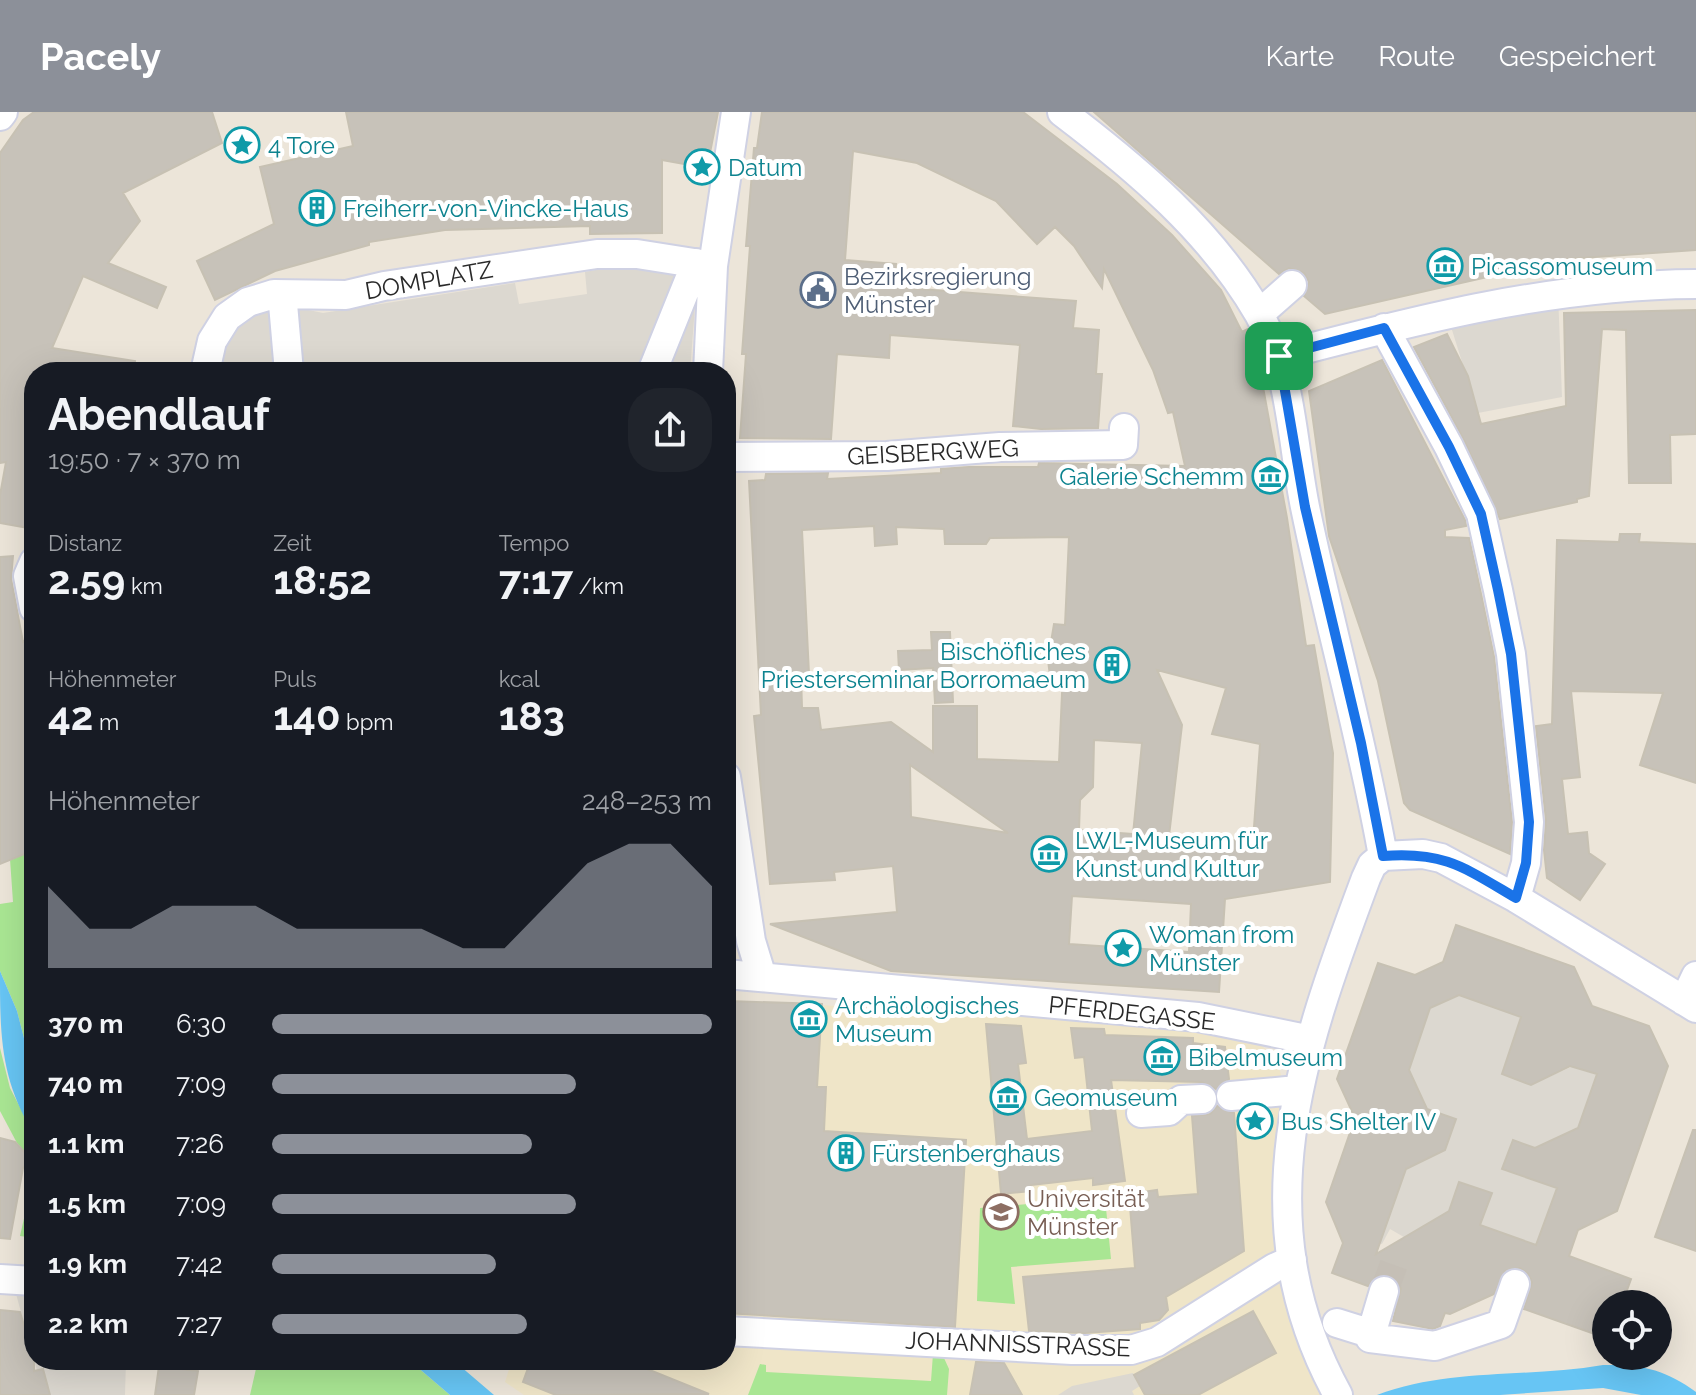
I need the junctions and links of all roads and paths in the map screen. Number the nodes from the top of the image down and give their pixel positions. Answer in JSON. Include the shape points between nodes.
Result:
{"nodes":[{"id":1,"x":736,"y":112,"type":"edge"},
{"id":2,"x":1062,"y":112,"type":"edge"},
{"id":3,"x":705,"y":265,"type":"junction"},
{"id":4,"x":1696,"y":284,"type":"edge"},
{"id":5,"x":1292,"y":285,"type":"dead end"},
{"id":6,"x":283,"y":304,"type":"dead end"},
{"id":7,"x":1259,"y":314,"type":"junction"},
{"id":8,"x":1384,"y":328,"type":"junction"},
{"id":9,"x":1279,"y":356,"type":"junction"},
{"id":10,"x":207,"y":362,"type":"edge"},
{"id":11,"x":288,"y":362,"type":"edge"},
{"id":12,"x":657,"y":362,"type":"edge"},
{"id":13,"x":708,"y":362,"type":"edge"},
{"id":14,"x":1124,"y":428,"type":"dead end"},
{"id":15,"x":736,"y":457,"type":"edge"},
{"id":16,"x":736,"y":844,"type":"edge"},
{"id":17,"x":1383,"y":856,"type":"junction"},
{"id":18,"x":1516,"y":898,"type":"junction"},
{"id":19,"x":736,"y":975,"type":"edge"},
{"id":20,"x":762,"y":977,"type":"junction"},
{"id":21,"x":1692,"y":995,"type":"edge"},
{"id":22,"x":1311,"y":1040,"type":"junction"},
{"id":23,"x":1297,"y":1090,"type":"junction"},
{"id":24,"x":1231,"y":1096,"type":"dead end"},
{"id":25,"x":1202,"y":1099,"type":"dead end"},
{"id":26,"x":1141,"y":1113,"type":"dead end"},
{"id":27,"x":1292,"y":1260,"type":"junction"},
{"id":28,"x":0,"y":1279,"type":"edge"},
{"id":29,"x":24,"y":1280,"type":"edge"},
{"id":30,"x":1515,"y":1284,"type":"dead end"},
{"id":31,"x":1384,"y":1291,"type":"tunnel mouth"},
{"id":32,"x":1337,"y":1323,"type":"dead end"},
{"id":33,"x":736,"y":1332,"type":"edge"},
{"id":34,"x":1369,"y":1333,"type":"junction"},
{"id":35,"x":1336,"y":1392,"type":"edge"}],
"edges":[{"from":1,"to":3,"type":"street"},
{"from":2,"to":7,"type":"street","via":[[1117,154],[1196,228]]},
{"from":3,"to":10,"type":"street","name":"DOMPLATZ","via":[[637,254],[597,254],[346,295],[274,294],[248,302],[227,317],[212,341]]},
{"from":3,"to":12,"type":"street"},
{"from":3,"to":13,"type":"street"},
{"from":4,"to":8,"type":"street","via":[[1585,288]]},
{"from":5,"to":7,"type":"street"},
{"from":6,"to":11,"type":"street"},
{"from":7,"to":9,"type":"street"},
{"from":8,"to":9,"type":"street"},
{"from":8,"to":18,"type":"street","via":[[1481,514],[1511,654],[1529,822]]},
{"from":9,"to":17,"type":"street","via":[[1305,507]]},
{"from":14,"to":15,"type":"street","name":"GEISBERGWEG","via":[[1123,445],[872,457]]},
{"from":16,"to":20,"type":"street"},
{"from":17,"to":18,"type":"street","via":[[1441,858]]},
{"from":17,"to":22,"type":"street","via":[[1366,878]]},
{"from":18,"to":21,"type":"street"},
{"from":19,"to":20,"type":"street"},
{"from":20,"to":22,"type":"street","name":"PFERDEGASSE","via":[[1198,1017]]},
{"from":22,"to":23,"type":"street"},
{"from":23,"to":24,"type":"street"},
{"from":23,"to":27,"type":"street","via":[[1285,1196]]},
{"from":25,"to":26,"type":"street","via":[[1181,1100],[1169,1111]]},
{"from":27,"to":33,"type":"street","name":"JOHANNISSTRASSE","via":[[1157,1342],[1131,1350]]},
{"from":27,"to":35,"type":"street","via":[[1314,1346]]},
{"from":28,"to":29,"type":"street"},
{"from":30,"to":34,"type":"street","via":[[1501,1324],[1435,1346],[1374,1340]]},
{"from":31,"to":34,"type":"street"},
{"from":32,"to":34,"type":"street"}]}
